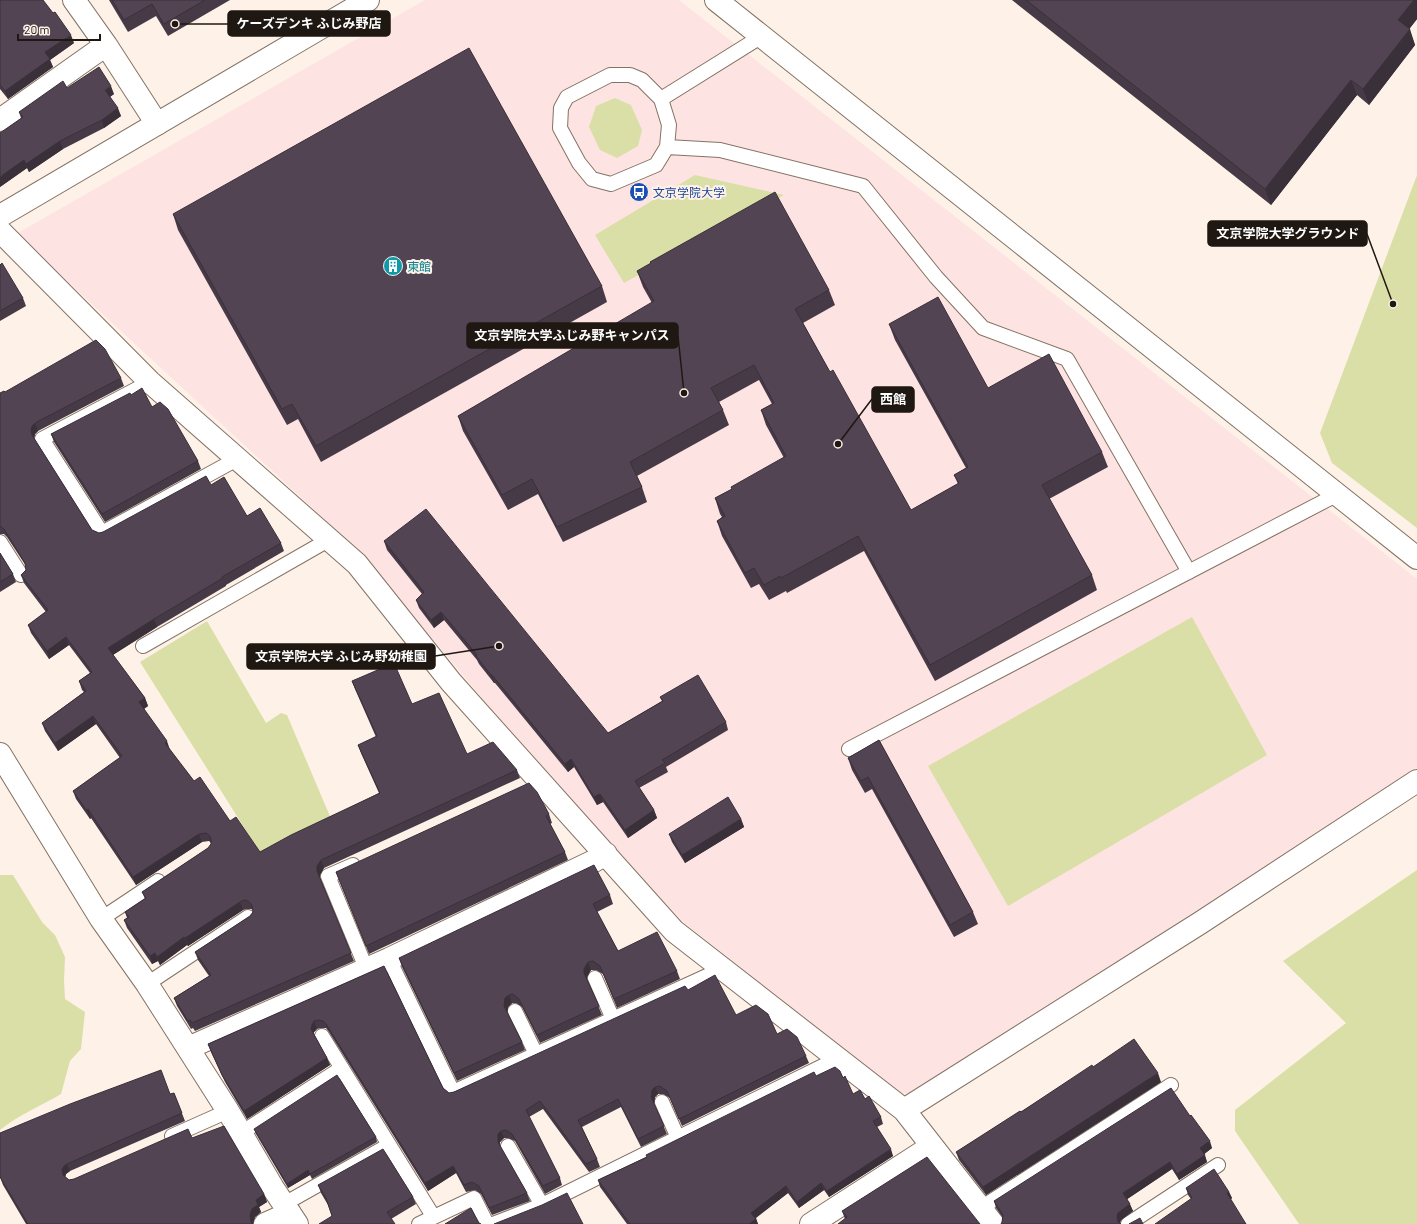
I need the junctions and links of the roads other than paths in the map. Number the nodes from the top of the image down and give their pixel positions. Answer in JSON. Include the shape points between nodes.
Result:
{"nodes":[{"id":1,"x":74,"y":0,"type":"edge"},
{"id":2,"x":368,"y":0,"type":"edge"},
{"id":3,"x":716,"y":0,"type":"edge"},
{"id":4,"x":762,"y":36,"type":"junction"},
{"id":5,"x":106,"y":44,"type":"junction"},
{"id":6,"x":661,"y":99,"type":"junction"},
{"id":7,"x":0,"y":120,"type":"edge"},
{"id":8,"x":157,"y":124,"type":"junction"},
{"id":9,"x":667,"y":147,"type":"junction"},
{"id":10,"x":0,"y":216,"type":"edge"},
{"id":11,"x":0,"y":231,"type":"edge"},
{"id":12,"x":150,"y":382,"type":"junction"},
{"id":13,"x":238,"y":459,"type":"junction"},
{"id":14,"x":1338,"y":494,"type":"junction"},
{"id":15,"x":330,"y":539,"type":"junction"},
{"id":16,"x":0,"y":542,"type":"edge"},
{"id":17,"x":1417,"y":558,"type":"edge"},
{"id":18,"x":1189,"y":572,"type":"junction"},
{"id":19,"x":21,"y":575,"type":"edge"},
{"id":20,"x":143,"y":646,"type":"dead end"},
{"id":21,"x":848,"y":749,"type":"dead end"},
{"id":22,"x":0,"y":754,"type":"edge"},
{"id":23,"x":1417,"y":781,"type":"edge"},
{"id":24,"x":606,"y":854,"type":"junction"},
{"id":25,"x":363,"y":860,"type":"edge"},
{"id":26,"x":167,"y":875,"type":"edge"},
{"id":27,"x":248,"y":917,"type":"edge"},
{"id":28,"x":101,"y":919,"type":"junction"},
{"id":29,"x":389,"y":958,"type":"junction"},
{"id":30,"x":366,"y":968,"type":"junction"},
{"id":31,"x":722,"y":969,"type":"junction"},
{"id":32,"x":596,"y":978,"type":"edge"},
{"id":33,"x":147,"y":984,"type":"junction"},
{"id":34,"x":515,"y":1011,"type":"edge"},
{"id":35,"x":613,"y":1019,"type":"junction"},
{"id":36,"x":322,"y":1036,"type":"dead end"},
{"id":37,"x":188,"y":1048,"type":"junction"},
{"id":38,"x":536,"y":1054,"type":"junction"},
{"id":39,"x":837,"y":1059,"type":"junction"},
{"id":40,"x":342,"y":1068,"type":"junction"},
{"id":41,"x":1171,"y":1085,"type":"dead end"},
{"id":42,"x":662,"y":1102,"type":"edge"},
{"id":43,"x":904,"y":1110,"type":"junction"},
{"id":44,"x":228,"y":1111,"type":"junction"},
{"id":45,"x":240,"y":1133,"type":"junction"},
{"id":46,"x":678,"y":1138,"type":"junction"},
{"id":47,"x":158,"y":1142,"type":"edge"},
{"id":48,"x":389,"y":1145,"type":"junction"},
{"id":49,"x":508,"y":1146,"type":"dead end"},
{"id":50,"x":932,"y":1146,"type":"junction"},
{"id":51,"x":1218,"y":1165,"type":"dead end"},
{"id":52,"x":542,"y":1205,"type":"junction"},
{"id":53,"x":291,"y":1214,"type":"edge"},
{"id":54,"x":433,"y":1216,"type":"junction"},
{"id":55,"x":987,"y":1219,"type":"edge"},
{"id":56,"x":265,"y":1224,"type":"edge"},
{"id":57,"x":419,"y":1224,"type":"edge"},
{"id":58,"x":487,"y":1224,"type":"edge"},
{"id":59,"x":493,"y":1224,"type":"edge"},
{"id":60,"x":811,"y":1224,"type":"edge"},
{"id":61,"x":1128,"y":1224,"type":"edge"}],
"edges":[{"from":1,"to":5,"type":"street"},
{"from":2,"to":8,"type":"street"},
{"from":3,"to":4,"type":"street"},
{"from":4,"to":6,"type":"lane"},
{"from":4,"to":14,"type":"street"},
{"from":5,"to":7,"type":"street"},
{"from":5,"to":8,"type":"street"},
{"from":6,"to":9,"type":"lane","via":[[669,125]]},
{"from":6,"to":9,"type":"lane","via":[[642,80],[630,75],[610,75],[567,97],[561,108],[560,128],[579,163],[592,179],[612,184],[656,165]]},
{"from":8,"to":10,"type":"street"},
{"from":9,"to":18,"type":"lane","via":[[720,150],[863,186],[936,277],[983,328],[1067,359]]},
{"from":11,"to":12,"type":"street"},
{"from":12,"to":13,"type":"street"},
{"from":12,"to":13,"type":"lane","via":[[42,439],[102,533]]},
{"from":13,"to":15,"type":"street"},
{"from":14,"to":17,"type":"street"},
{"from":14,"to":18,"type":"lane"},
{"from":15,"to":20,"type":"lane"},
{"from":15,"to":24,"type":"street","via":[[357,564],[532,782]]},
{"from":16,"to":19,"type":"lane"},
{"from":18,"to":21,"type":"lane"},
{"from":22,"to":28,"type":"street"},
{"from":23,"to":43,"type":"street","via":[[1200,923]]},
{"from":24,"to":29,"type":"street"},
{"from":24,"to":31,"type":"street","via":[[674,931]]},
{"from":25,"to":30,"type":"lane","via":[[328,876]]},
{"from":26,"to":28,"type":"lane"},
{"from":27,"to":33,"type":"lane"},
{"from":28,"to":33,"type":"street"},
{"from":29,"to":30,"type":"street"},
{"from":29,"to":38,"type":"lane","via":[[453,1092]]},
{"from":30,"to":37,"type":"street"},
{"from":31,"to":35,"type":"lane"},
{"from":31,"to":39,"type":"street"},
{"from":32,"to":35,"type":"lane"},
{"from":33,"to":37,"type":"street"},
{"from":34,"to":38,"type":"lane"},
{"from":35,"to":38,"type":"lane"},
{"from":36,"to":40,"type":"lane"},
{"from":37,"to":44,"type":"street"},
{"from":39,"to":43,"type":"street"},
{"from":39,"to":46,"type":"lane"},
{"from":40,"to":45,"type":"lane"},
{"from":40,"to":48,"type":"lane"},
{"from":41,"to":55,"type":"lane"},
{"from":42,"to":46,"type":"lane"},
{"from":43,"to":50,"type":"street"},
{"from":44,"to":45,"type":"street"},
{"from":44,"to":47,"type":"lane"},
{"from":45,"to":53,"type":"street"},
{"from":46,"to":52,"type":"lane"},
{"from":48,"to":53,"type":"lane"},
{"from":48,"to":54,"type":"lane"},
{"from":49,"to":52,"type":"lane"},
{"from":50,"to":55,"type":"street"},
{"from":50,"to":60,"type":"street"},
{"from":51,"to":61,"type":"lane"},
{"from":52,"to":59,"type":"lane"},
{"from":53,"to":56,"type":"street"},
{"from":54,"to":57,"type":"lane"},
{"from":54,"to":58,"type":"lane","via":[[474,1198]]}]}
